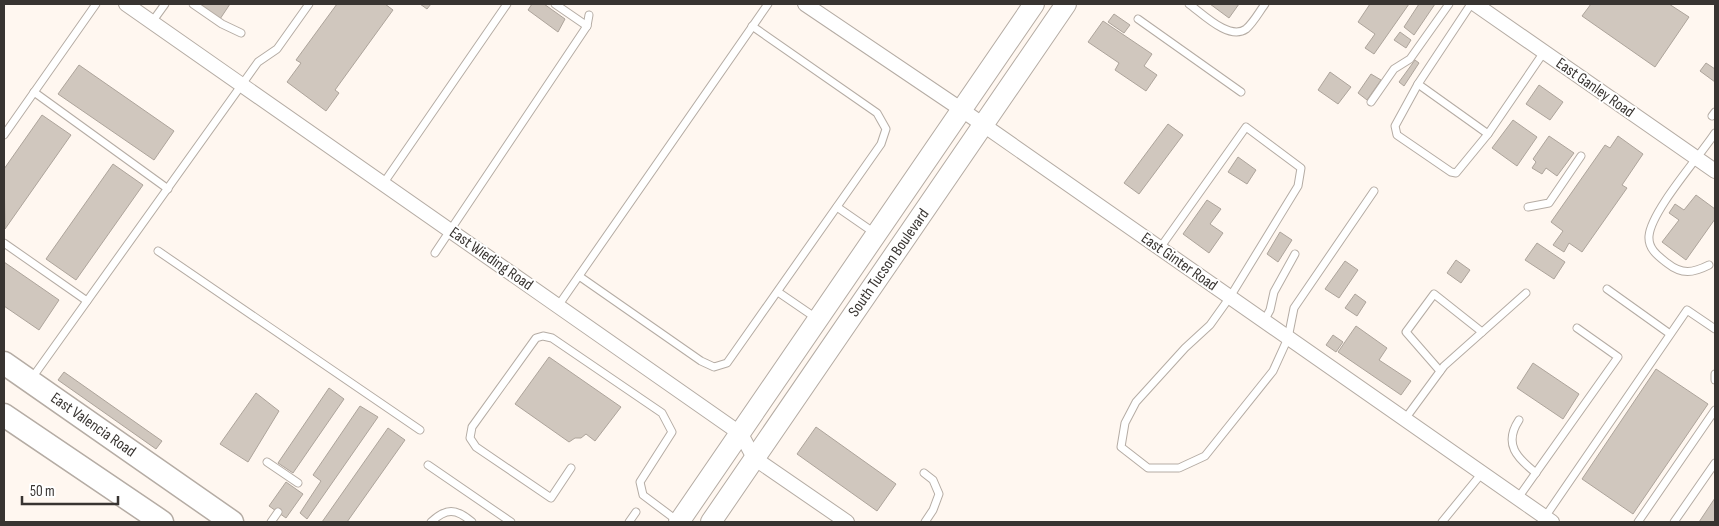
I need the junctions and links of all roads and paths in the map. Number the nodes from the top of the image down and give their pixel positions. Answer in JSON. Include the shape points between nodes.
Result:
{"nodes":[{"id":1,"x":96,"y":4,"type":"edge"},
{"id":2,"x":126,"y":4,"type":"edge"},
{"id":3,"x":165,"y":4,"type":"edge"},
{"id":4,"x":193,"y":4,"type":"edge"},
{"id":5,"x":310,"y":4,"type":"edge"},
{"id":6,"x":507,"y":4,"type":"edge"},
{"id":7,"x":555,"y":4,"type":"edge"},
{"id":8,"x":768,"y":4,"type":"edge"},
{"id":9,"x":805,"y":4,"type":"edge"},
{"id":10,"x":1034,"y":4,"type":"edge"},
{"id":11,"x":1066,"y":4,"type":"edge"},
{"id":12,"x":1189,"y":4,"type":"edge"},
{"id":13,"x":1265,"y":4,"type":"edge"},
{"id":14,"x":1449,"y":4,"type":"edge"},
{"id":15,"x":1473,"y":4,"type":"edge"},
{"id":16,"x":589,"y":15,"type":"dead end"},
{"id":17,"x":1138,"y":19,"type":"dead end"},
{"id":18,"x":152,"y":22,"type":"junction"},
{"id":19,"x":587,"y":26,"type":"junction"},
{"id":20,"x":752,"y":26,"type":"junction"},
{"id":21,"x":241,"y":33,"type":"dead end"},
{"id":22,"x":1544,"y":52,"type":"junction"},
{"id":23,"x":1418,"y":84,"type":"junction"},
{"id":24,"x":242,"y":85,"type":"junction"},
{"id":25,"x":34,"y":92,"type":"junction"},
{"id":26,"x":1241,"y":92,"type":"dead end"},
{"id":27,"x":1371,"y":102,"type":"dead end"},
{"id":28,"x":962,"y":110,"type":"junction"},
{"id":29,"x":984,"y":126,"type":"junction"},
{"id":30,"x":1488,"y":134,"type":"junction"},
{"id":31,"x":1715,"y":134,"type":"edge"},
{"id":32,"x":4,"y":135,"type":"edge"},
{"id":33,"x":1581,"y":156,"type":"dead end"},
{"id":34,"x":1698,"y":159,"type":"junction"},
{"id":35,"x":1715,"y":171,"type":"edge"},
{"id":36,"x":383,"y":184,"type":"junction"},
{"id":37,"x":168,"y":189,"type":"junction"},
{"id":38,"x":1374,"y":191,"type":"dead end"},
{"id":39,"x":1528,"y":206,"type":"dead end"},
{"id":40,"x":837,"y":207,"type":"junction"},
{"id":41,"x":449,"y":230,"type":"junction"},
{"id":42,"x":877,"y":235,"type":"junction"},
{"id":43,"x":4,"y":243,"type":"edge"},
{"id":44,"x":1160,"y":248,"type":"junction"},
{"id":45,"x":158,"y":252,"type":"dead end"},
{"id":46,"x":435,"y":253,"type":"dead end"},
{"id":47,"x":1295,"y":254,"type":"dead end"},
{"id":48,"x":1709,"y":265,"type":"dead end"},
{"id":49,"x":579,"y":276,"type":"junction"},
{"id":50,"x":1607,"y":289,"type":"dead end"},
{"id":51,"x":778,"y":292,"type":"junction"},
{"id":52,"x":1526,"y":293,"type":"dead end"},
{"id":53,"x":1230,"y":297,"type":"junction"},
{"id":54,"x":87,"y":301,"type":"junction"},
{"id":55,"x":558,"y":306,"type":"junction"},
{"id":56,"x":819,"y":320,"type":"junction"},
{"id":57,"x":1264,"y":321,"type":"junction"},
{"id":58,"x":1577,"y":328,"type":"dead end"},
{"id":59,"x":1715,"y":329,"type":"edge"},
{"id":60,"x":1482,"y":332,"type":"junction"},
{"id":61,"x":1670,"y":334,"type":"junction"},
{"id":62,"x":1288,"y":338,"type":"junction"},
{"id":63,"x":4,"y":362,"type":"edge"},
{"id":64,"x":1440,"y":371,"type":"junction"},
{"id":65,"x":1715,"y":374,"type":"edge"},
{"id":66,"x":1715,"y":380,"type":"edge"},
{"id":67,"x":30,"y":381,"type":"junction"},
{"id":68,"x":1715,"y":410,"type":"edge"},
{"id":69,"x":4,"y":415,"type":"edge"},
{"id":70,"x":1405,"y":419,"type":"junction"},
{"id":71,"x":1519,"y":420,"type":"dead end"},
{"id":72,"x":420,"y":430,"type":"dead end"},
{"id":73,"x":741,"y":434,"type":"junction"},
{"id":74,"x":754,"y":458,"type":"junction"},
{"id":75,"x":267,"y":462,"type":"dead end"},
{"id":76,"x":1715,"y":463,"type":"edge"},
{"id":77,"x":428,"y":465,"type":"dead end"},
{"id":78,"x":571,"y":468,"type":"dead end"},
{"id":79,"x":924,"y":473,"type":"dead end"},
{"id":80,"x":1536,"y":473,"type":"junction"},
{"id":81,"x":1482,"y":474,"type":"junction"},
{"id":82,"x":298,"y":483,"type":"dead end"},
{"id":83,"x":1518,"y":498,"type":"junction"},
{"id":84,"x":278,"y":512,"type":"dead end"},
{"id":85,"x":636,"y":512,"type":"dead end"},
{"id":86,"x":1549,"y":520,"type":"edge"},
{"id":87,"x":162,"y":522,"type":"edge"},
{"id":88,"x":232,"y":522,"type":"edge"},
{"id":89,"x":271,"y":522,"type":"edge"},
{"id":90,"x":431,"y":522,"type":"edge"},
{"id":91,"x":472,"y":522,"type":"edge"},
{"id":92,"x":511,"y":522,"type":"edge"},
{"id":93,"x":629,"y":522,"type":"edge"},
{"id":94,"x":679,"y":522,"type":"edge"},
{"id":95,"x":711,"y":522,"type":"edge"},
{"id":96,"x":847,"y":522,"type":"edge"},
{"id":97,"x":925,"y":522,"type":"edge"},
{"id":98,"x":1442,"y":522,"type":"edge"},
{"id":99,"x":1638,"y":522,"type":"edge"},
{"id":100,"x":1674,"y":522,"type":"edge"}],
"edges":[{"from":1,"to":25,"type":"lane"},
{"from":2,"to":18,"type":"street","name":"East Wieding Road"},
{"from":3,"to":18,"type":"lane"},
{"from":4,"to":21,"type":"lane"},
{"from":5,"to":24,"type":"lane","via":[[277,50],[258,62]]},
{"from":6,"to":36,"type":"lane"},
{"from":7,"to":19,"type":"lane"},
{"from":8,"to":20,"type":"lane"},
{"from":9,"to":28,"type":"street","name":"East Ginter Road"},
{"from":10,"to":28,"type":"main road","name":"South Tucson Boulevard"},
{"from":11,"to":29,"type":"main road","name":"South Tucson Boulevard"},
{"from":12,"to":13,"type":"lane","via":[[1230,32],[1244,30]]},
{"from":14,"to":27,"type":"lane","via":[[1410,59],[1394,69]]},
{"from":15,"to":22,"type":"street","name":"East Ganley Road"},
{"from":15,"to":23,"type":"lane"},
{"from":16,"to":19,"type":"lane"},
{"from":17,"to":26,"type":"lane"},
{"from":18,"to":24,"type":"street","name":"East Wieding Road"},
{"from":19,"to":41,"type":"lane"},
{"from":20,"to":40,"type":"lane","via":[[876,113],[886,129],[881,144]]},
{"from":20,"to":49,"type":"lane"},
{"from":22,"to":30,"type":"lane"},
{"from":22,"to":34,"type":"street","name":"East Ganley Road"},
{"from":23,"to":30,"type":"lane"},
{"from":23,"to":30,"type":"lane","via":[[1395,126],[1397,135],[1456,173]]},
{"from":24,"to":36,"type":"street","name":"East Wieding Road"},
{"from":24,"to":37,"type":"lane"},
{"from":25,"to":32,"type":"lane"},
{"from":25,"to":37,"type":"lane"},
{"from":28,"to":29,"type":"street","name":"East Ginter Road"},
{"from":28,"to":42,"type":"main road","name":"South Tucson Boulevard"},
{"from":29,"to":44,"type":"street","name":"East Ginter Road"},
{"from":29,"to":74,"type":"main road","name":"South Tucson Boulevard"},
{"from":31,"to":34,"type":"lane"},
{"from":33,"to":39,"type":"lane","via":[[1549,203]]},
{"from":34,"to":35,"type":"street","name":"East Ganley Road"},
{"from":34,"to":48,"type":"lane","via":[[1666,200],[1653,222],[1649,237],[1654,253],[1676,270],[1694,273]]},
{"from":36,"to":41,"type":"street","name":"East Wieding Road"},
{"from":37,"to":54,"type":"lane"},
{"from":38,"to":62,"type":"lane","via":[[1294,308]]},
{"from":40,"to":42,"type":"lane"},
{"from":40,"to":51,"type":"lane"},
{"from":41,"to":46,"type":"lane"},
{"from":41,"to":55,"type":"street","name":"East Wieding Road"},
{"from":42,"to":56,"type":"main road","name":"South Tucson Boulevard"},
{"from":43,"to":54,"type":"lane"},
{"from":44,"to":53,"type":"street","name":"East Ginter Road"},
{"from":44,"to":53,"type":"lane","via":[[1246,127],[1301,168],[1298,186]]},
{"from":45,"to":72,"type":"lane"},
{"from":47,"to":57,"type":"lane","via":[[1274,292]]},
{"from":49,"to":51,"type":"lane","via":[[701,361],[714,366],[727,363]]},
{"from":49,"to":55,"type":"lane"},
{"from":50,"to":61,"type":"lane"},
{"from":51,"to":56,"type":"lane"},
{"from":52,"to":60,"type":"lane"},
{"from":53,"to":57,"type":"street","name":"East Ginter Road"},
{"from":53,"to":62,"type":"lane","via":[[1210,325],[1136,402],[1125,423],[1122,448],[1148,468],[1179,468],[1205,456],[1273,371]]},
{"from":54,"to":67,"type":"lane"},
{"from":55,"to":73,"type":"street","name":"East Wieding Road"},
{"from":56,"to":73,"type":"main road","name":"South Tucson Boulevard"},
{"from":57,"to":62,"type":"street","name":"East Ginter Road"},
{"from":58,"to":80,"type":"lane","via":[[1618,357]]},
{"from":59,"to":61,"type":"lane","via":[[1687,310]]},
{"from":60,"to":64,"type":"lane"},
{"from":60,"to":64,"type":"lane","via":[[1434,294],[1406,332]]},
{"from":61,"to":86,"type":"lane"},
{"from":62,"to":70,"type":"street","name":"East Ginter Road"},
{"from":63,"to":67,"type":"main road","name":"East Valencia Road"},
{"from":64,"to":70,"type":"lane"},
{"from":65,"to":66,"type":"lane"},
{"from":67,"to":88,"type":"main road","name":"East Valencia Road"},
{"from":68,"to":99,"type":"lane"},
{"from":69,"to":87,"type":"main road"},
{"from":70,"to":81,"type":"street","name":"East Ginter Road"},
{"from":71,"to":80,"type":"lane","via":[[1512,430],[1513,446],[1518,458]]},
{"from":73,"to":74,"type":"street","name":"East Wieding Road"},
{"from":73,"to":94,"type":"main road","name":"South Tucson Boulevard"},
{"from":74,"to":95,"type":"main road","name":"South Tucson Boulevard"},
{"from":74,"to":96,"type":"street","name":"East Wieding Road"},
{"from":75,"to":82,"type":"lane"},
{"from":76,"to":100,"type":"lane"},
{"from":77,"to":92,"type":"lane"},
{"from":78,"to":94,"type":"lane","via":[[551,498],[476,447],[470,438],[472,427],[536,338],[542,336],[552,338],[662,413],[672,432],[640,482],[643,495]]},
{"from":79,"to":97,"type":"lane","via":[[933,480],[939,494]]},
{"from":80,"to":83,"type":"lane"},
{"from":81,"to":83,"type":"street","name":"East Ginter Road"},
{"from":81,"to":98,"type":"lane"},
{"from":83,"to":86,"type":"street","name":"East Ginter Road"},
{"from":84,"to":89,"type":"lane"},
{"from":85,"to":93,"type":"lane"},
{"from":90,"to":91,"type":"lane","via":[[442,512],[455,511]]}]}
